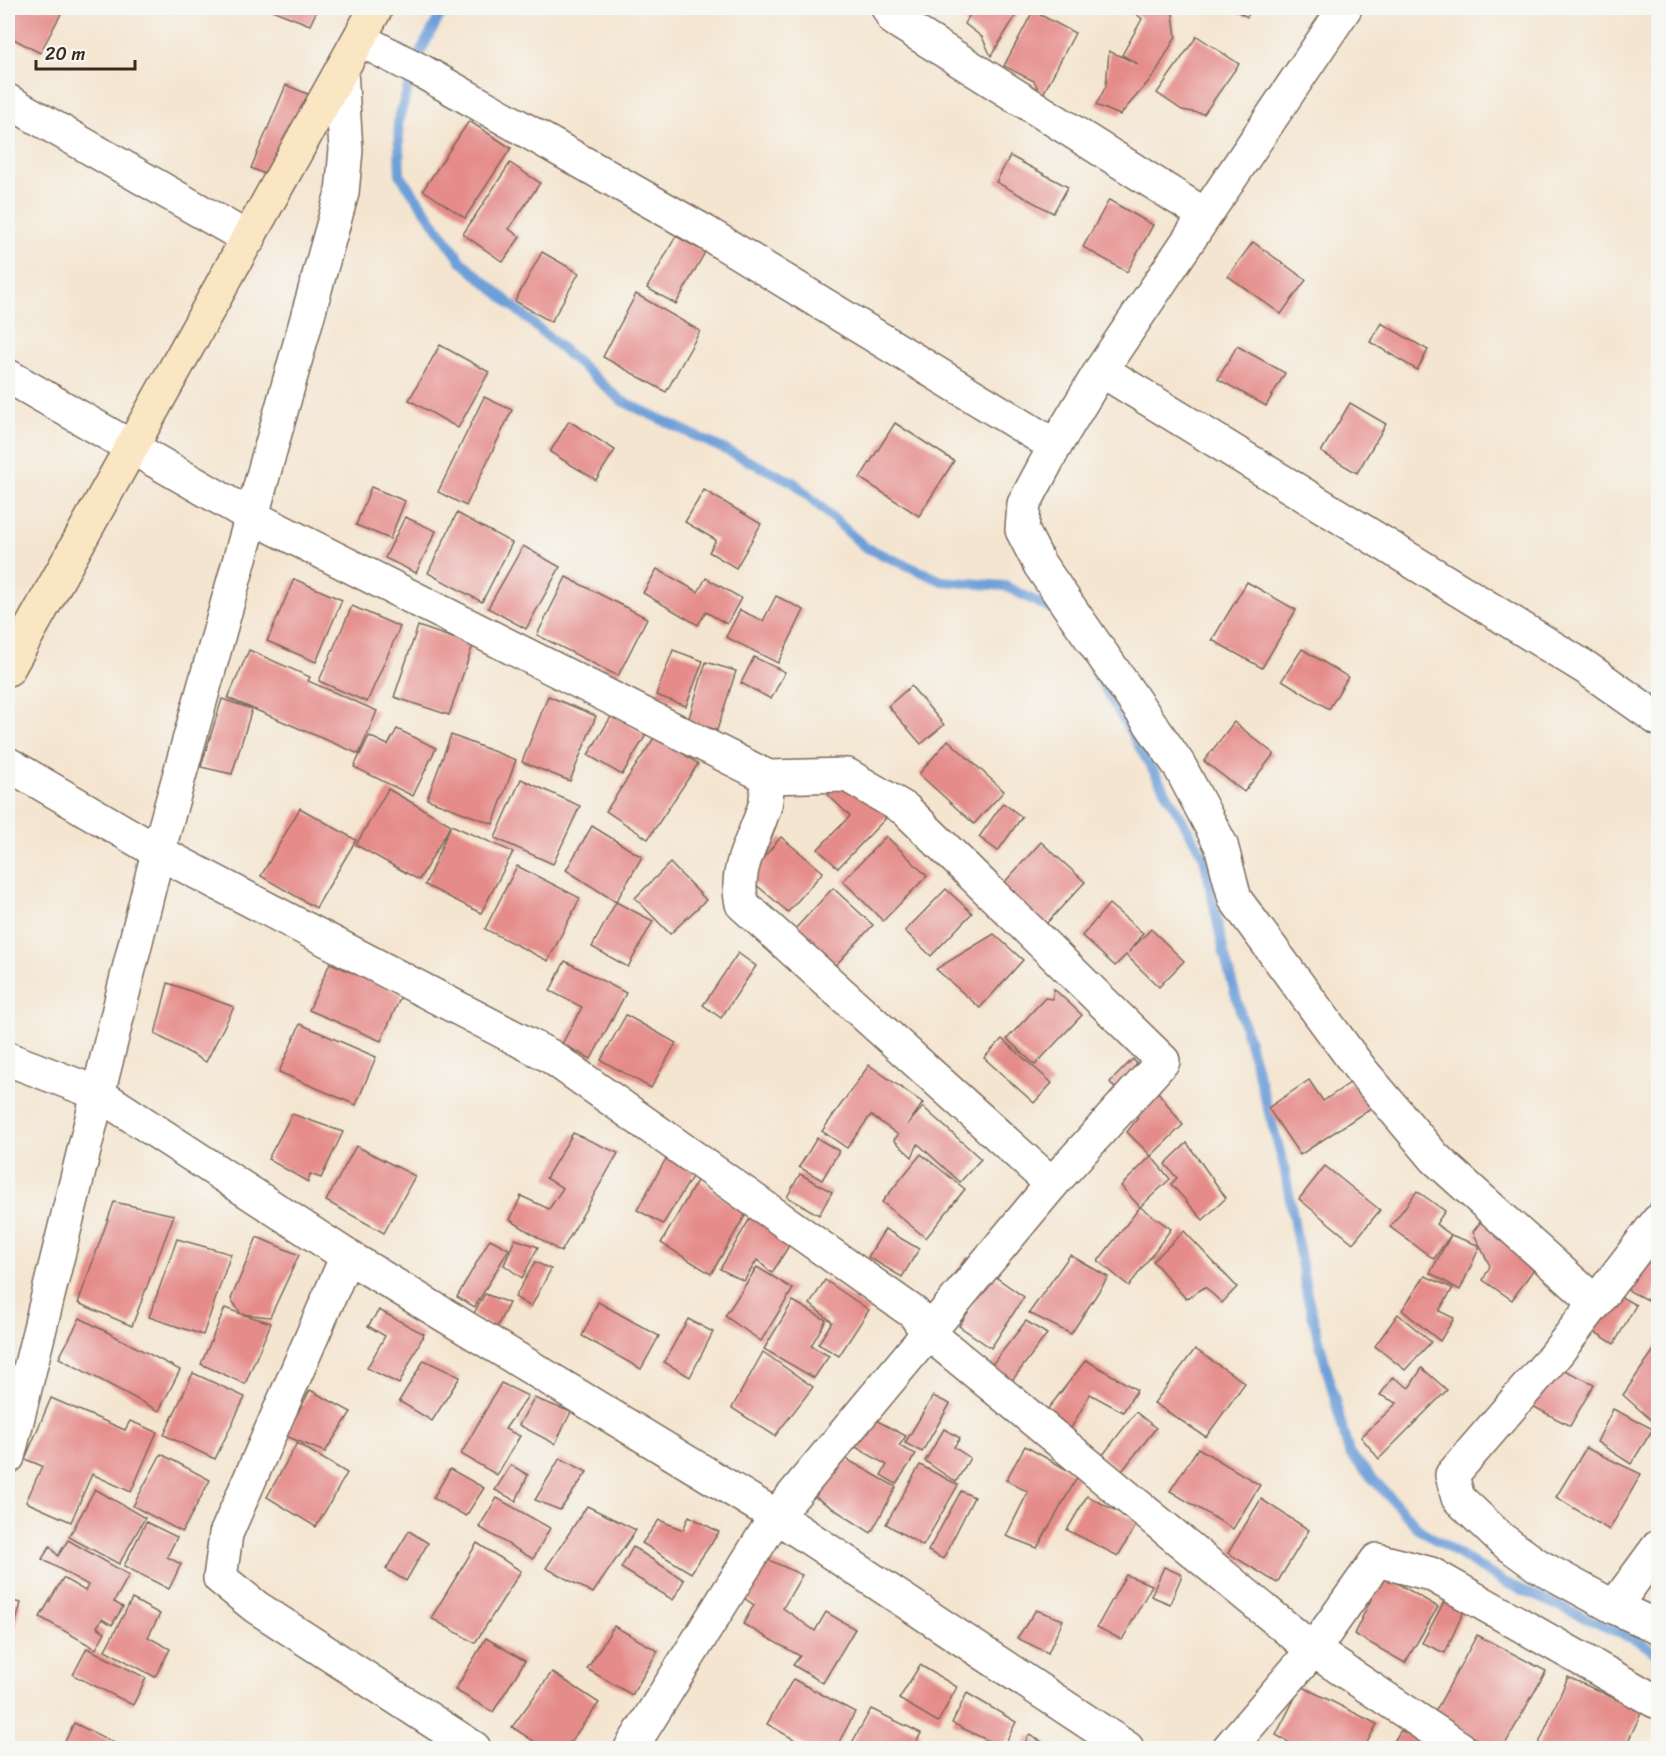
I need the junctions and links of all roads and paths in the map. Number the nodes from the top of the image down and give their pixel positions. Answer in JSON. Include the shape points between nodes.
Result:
{"nodes":[{"id":1,"x":376,"y":8,"type":"edge"},
{"id":2,"x":888,"y":8,"type":"edge"},
{"id":3,"x":1345,"y":8,"type":"edge"},
{"id":4,"x":359,"y":39,"type":"junction"},
{"id":5,"x":341,"y":71,"type":"junction"},
{"id":6,"x":8,"y":101,"type":"edge"},
{"id":7,"x":1205,"y":215,"type":"junction"},
{"id":8,"x":249,"y":239,"type":"junction"},
{"id":9,"x":1101,"y":370,"type":"junction"},
{"id":10,"x":8,"y":376,"type":"edge"},
{"id":11,"x":132,"y":446,"type":"junction"},
{"id":12,"x":1055,"y":446,"type":"junction"},
{"id":13,"x":251,"y":516,"type":"junction"},
{"id":14,"x":8,"y":669,"type":"edge"},
{"id":15,"x":1659,"y":719,"type":"edge"},
{"id":16,"x":8,"y":764,"type":"edge"},
{"id":17,"x":768,"y":777,"type":"junction"},
{"id":18,"x":158,"y":852,"type":"junction"},
{"id":19,"x":8,"y":1059,"type":"edge"},
{"id":20,"x":97,"y":1093,"type":"junction"},
{"id":21,"x":1052,"y":1184,"type":"junction"},
{"id":22,"x":1659,"y":1221,"type":"edge"},
{"id":23,"x":347,"y":1256,"type":"junction"},
{"id":24,"x":1596,"y":1303,"type":"junction"},
{"id":25,"x":927,"y":1332,"type":"junction"},
{"id":26,"x":8,"y":1456,"type":"edge"},
{"id":27,"x":776,"y":1516,"type":"junction"},
{"id":28,"x":1659,"y":1547,"type":"edge"},
{"id":29,"x":1614,"y":1607,"type":"junction"},
{"id":30,"x":1659,"y":1627,"type":"edge"},
{"id":31,"x":1313,"y":1650,"type":"junction"},
{"id":32,"x":1655,"y":1701,"type":"dead end"},
{"id":33,"x":474,"y":1749,"type":"edge"},
{"id":34,"x":631,"y":1749,"type":"edge"},
{"id":35,"x":1127,"y":1749,"type":"edge"},
{"id":36,"x":1229,"y":1749,"type":"edge"},
{"id":37,"x":1460,"y":1749,"type":"edge"}],
"edges":[{"from":1,"to":4,"type":"street"},
{"from":2,"to":7,"type":"street","via":[[894,19]]},
{"from":3,"to":7,"type":"street"},
{"from":4,"to":5,"type":"street"},
{"from":4,"to":12,"type":"street","via":[[705,232]]},
{"from":5,"to":8,"type":"street"},
{"from":5,"to":13,"type":"street","via":[[346,150],[342,193]]},
{"from":6,"to":8,"type":"street"},
{"from":7,"to":9,"type":"street"},
{"from":8,"to":11,"type":"street"},
{"from":9,"to":12,"type":"street"},
{"from":9,"to":15,"type":"street","via":[[1586,668]]},
{"from":10,"to":11,"type":"street"},
{"from":11,"to":13,"type":"street"},
{"from":11,"to":14,"type":"street"},
{"from":12,"to":24,"type":"street","via":[[1024,504],[1022,530],[1040,565],[1179,765],[1221,845],[1235,898],[1361,1070],[1435,1158]]},
{"from":13,"to":17,"type":"street"},
{"from":13,"to":18,"type":"street"},
{"from":16,"to":18,"type":"street"},
{"from":17,"to":21,"type":"street","via":[[765,804],[738,887],[742,904]]},
{"from":17,"to":21,"type":"street","via":[[847,775],[904,809],[1163,1061]]},
{"from":18,"to":20,"type":"street"},
{"from":18,"to":25,"type":"street","via":[[550,1056],[914,1313]]},
{"from":19,"to":20,"type":"street"},
{"from":20,"to":23,"type":"street"},
{"from":20,"to":26,"type":"street"},
{"from":21,"to":25,"type":"street"},
{"from":22,"to":24,"type":"street"},
{"from":23,"to":27,"type":"street"},
{"from":23,"to":33,"type":"street","via":[[226,1534],[220,1578],[256,1607]]},
{"from":24,"to":29,"type":"street","via":[[1452,1475],[1458,1498],[1501,1539],[1537,1565]]},
{"from":25,"to":27,"type":"street"},
{"from":25,"to":31,"type":"street"},
{"from":27,"to":34,"type":"street"},
{"from":27,"to":35,"type":"street"},
{"from":28,"to":29,"type":"street"},
{"from":29,"to":30,"type":"street"},
{"from":31,"to":32,"type":"street","via":[[1377,1560],[1431,1574]]},
{"from":31,"to":36,"type":"street"},
{"from":31,"to":37,"type":"street"}]}
